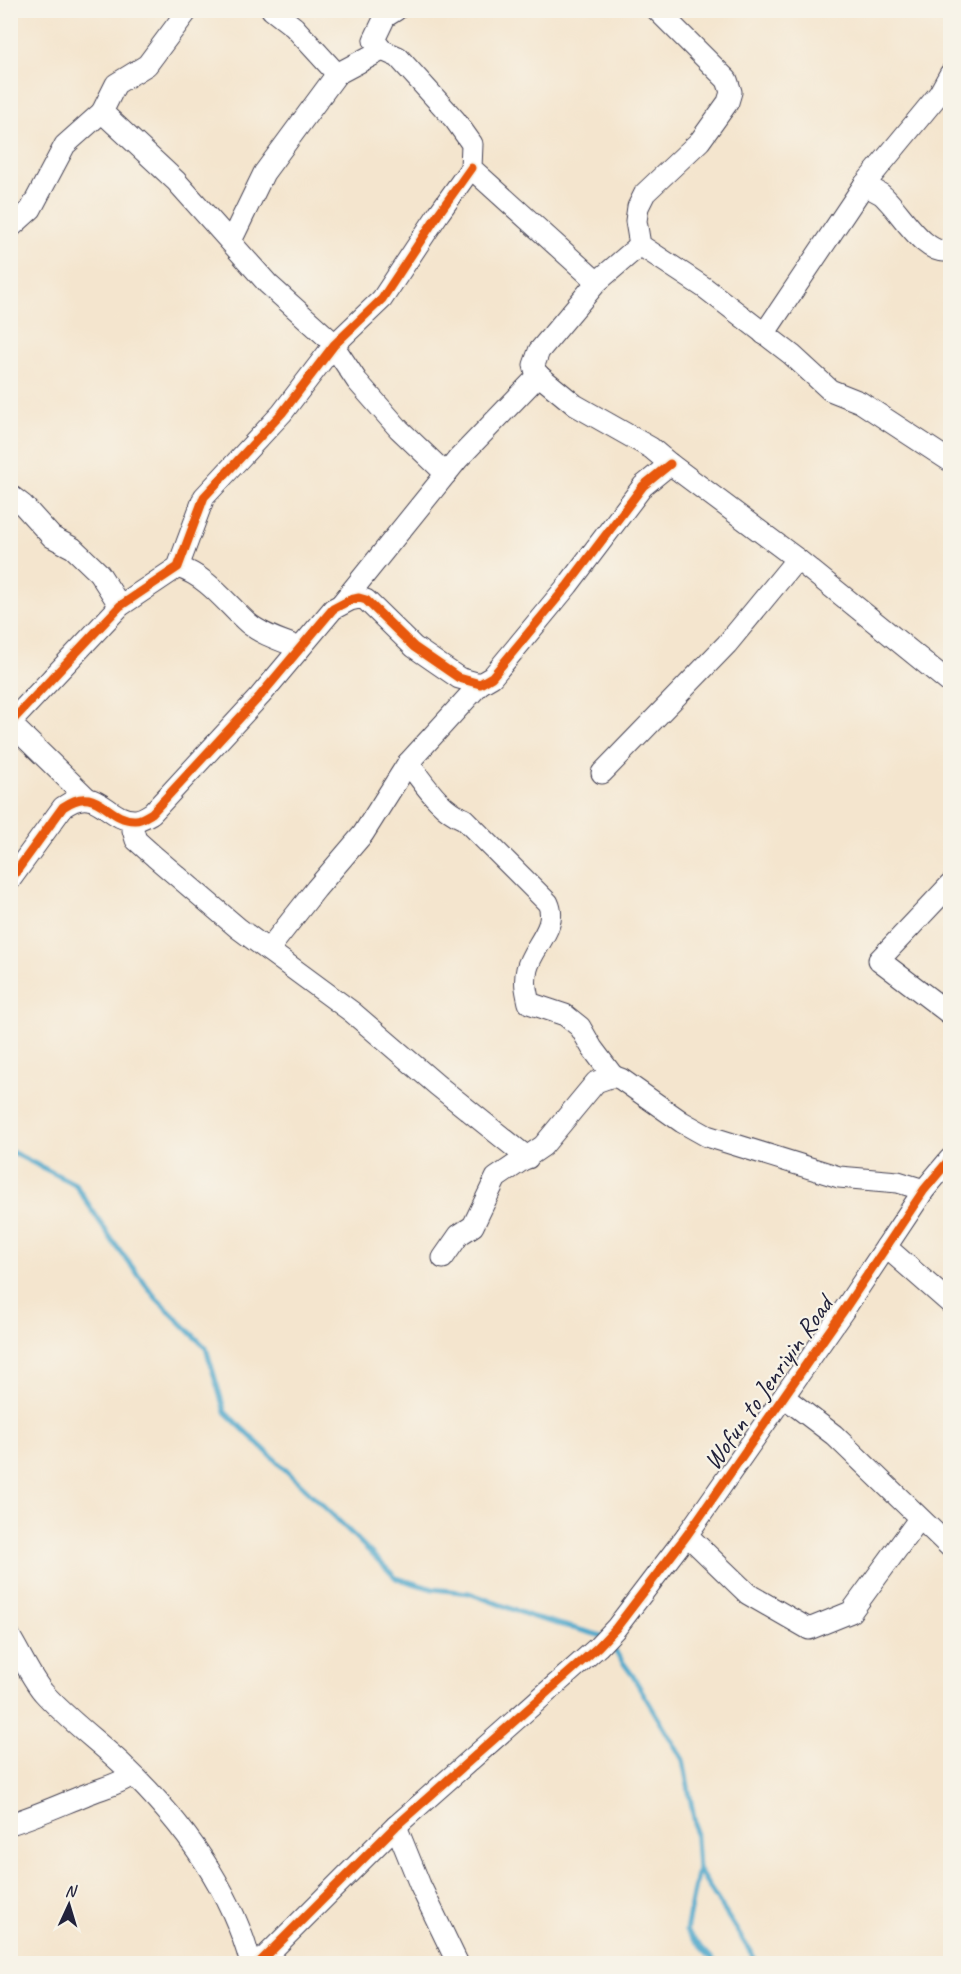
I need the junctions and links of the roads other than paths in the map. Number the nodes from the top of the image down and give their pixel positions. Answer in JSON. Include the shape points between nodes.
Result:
{"nodes":[{"id":1,"x":188,"y":10,"type":"edge"},
{"id":2,"x":272,"y":10,"type":"edge"},
{"id":3,"x":396,"y":10,"type":"edge"},
{"id":4,"x":657,"y":10,"type":"edge"},
{"id":5,"x":382,"y":50,"type":"junction"},
{"id":6,"x":337,"y":74,"type":"junction"},
{"id":7,"x":951,"y":74,"type":"edge"},
{"id":8,"x":102,"y":112,"type":"junction"},
{"id":9,"x":471,"y":168,"type":"junction"},
{"id":10,"x":864,"y":185,"type":"junction"},
{"id":11,"x":10,"y":228,"type":"edge"},
{"id":12,"x":231,"y":241,"type":"junction"},
{"id":13,"x":640,"y":245,"type":"junction"},
{"id":14,"x":951,"y":250,"type":"edge"},
{"id":15,"x":597,"y":282,"type":"junction"},
{"id":16,"x":764,"y":334,"type":"junction"},
{"id":17,"x":333,"y":345,"type":"junction"},
{"id":18,"x":539,"y":375,"type":"junction"},
{"id":19,"x":951,"y":461,"type":"edge"},
{"id":20,"x":670,"y":464,"type":"junction"},
{"id":21,"x":446,"y":474,"type":"junction"},
{"id":22,"x":10,"y":495,"type":"edge"},
{"id":23,"x":797,"y":559,"type":"junction"},
{"id":24,"x":178,"y":567,"type":"junction"},
{"id":25,"x":342,"y":603,"type":"junction"},
{"id":26,"x":120,"y":606,"type":"junction"},
{"id":27,"x":300,"y":648,"type":"junction"},
{"id":28,"x":951,"y":683,"type":"edge"},
{"id":29,"x":480,"y":684,"type":"junction"},
{"id":30,"x":10,"y":723,"type":"edge"},
{"id":31,"x":408,"y":764,"type":"junction"},
{"id":32,"x":602,"y":773,"type":"dead end"},
{"id":33,"x":88,"y":799,"type":"junction"},
{"id":34,"x":134,"y":821,"type":"junction"},
{"id":35,"x":10,"y":880,"type":"edge"},
{"id":36,"x":951,"y":885,"type":"edge"},
{"id":37,"x":268,"y":950,"type":"junction"},
{"id":38,"x":951,"y":1014,"type":"edge"},
{"id":39,"x":613,"y":1076,"type":"junction"},
{"id":40,"x":528,"y":1158,"type":"junction"},
{"id":41,"x":951,"y":1159,"type":"edge"},
{"id":42,"x":924,"y":1190,"type":"junction"},
{"id":43,"x":886,"y":1247,"type":"junction"},
{"id":44,"x":442,"y":1258,"type":"dead end"},
{"id":45,"x":951,"y":1303,"type":"edge"},
{"id":46,"x":784,"y":1397,"type":"junction"},
{"id":47,"x":919,"y":1519,"type":"junction"},
{"id":48,"x":687,"y":1535,"type":"junction"},
{"id":49,"x":951,"y":1548,"type":"edge"},
{"id":50,"x":10,"y":1637,"type":"edge"},
{"id":51,"x":132,"y":1775,"type":"junction"},
{"id":52,"x":10,"y":1824,"type":"edge"},
{"id":53,"x":396,"y":1826,"type":"junction"},
{"id":54,"x":251,"y":1964,"type":"edge"},
{"id":55,"x":258,"y":1964,"type":"edge"},
{"id":56,"x":458,"y":1964,"type":"edge"}],
"edges":[{"from":1,"to":8,"type":"street","via":[[147,65],[116,84]]},
{"from":2,"to":6,"type":"street","via":[[294,27]]},
{"from":3,"to":5,"type":"street","via":[[385,17],[374,40]]},
{"from":4,"to":13,"type":"street","via":[[727,80],[731,92],[729,102],[700,141],[645,193],[636,220]]},
{"from":5,"to":6,"type":"street"},
{"from":5,"to":9,"type":"street","via":[[398,57],[455,120],[472,144]]},
{"from":6,"to":12,"type":"street","via":[[264,172]]},
{"from":7,"to":10,"type":"street"},
{"from":8,"to":11,"type":"street","via":[[65,145],[31,209]]},
{"from":8,"to":12,"type":"street","via":[[176,181]]},
{"from":9,"to":15,"type":"street"},
{"from":9,"to":17,"type":"street","via":[[382,299]]},
{"from":10,"to":14,"type":"street","via":[[881,194],[925,243],[939,251]]},
{"from":10,"to":16,"type":"street"},
{"from":12,"to":17,"type":"street","via":[[268,284]]},
{"from":13,"to":15,"type":"street"},
{"from":13,"to":16,"type":"street"},
{"from":15,"to":18,"type":"street","via":[[539,351],[534,365]]},
{"from":16,"to":19,"type":"street","via":[[830,390],[860,402]]},
{"from":17,"to":21,"type":"street","via":[[357,381],[392,421]]},
{"from":17,"to":24,"type":"street","via":[[282,413],[204,497]]},
{"from":18,"to":20,"type":"street","via":[[575,405],[651,448]]},
{"from":18,"to":21,"type":"street"},
{"from":20,"to":23,"type":"street"},
{"from":20,"to":29,"type":"street","via":[[643,486],[568,585],[492,677]]},
{"from":21,"to":25,"type":"street"},
{"from":22,"to":26,"type":"street","via":[[52,537],[74,548],[99,573]]},
{"from":23,"to":28,"type":"street"},
{"from":23,"to":32,"type":"street","via":[[727,644]]},
{"from":24,"to":26,"type":"street"},
{"from":24,"to":27,"type":"street","via":[[207,581],[250,624]]},
{"from":25,"to":27,"type":"street"},
{"from":25,"to":29,"type":"street","via":[[366,600],[414,647],[459,678]]},
{"from":26,"to":30,"type":"street"},
{"from":27,"to":34,"type":"street","via":[[152,813]]},
{"from":29,"to":31,"type":"street"},
{"from":30,"to":33,"type":"street"},
{"from":31,"to":37,"type":"street","via":[[363,834]]},
{"from":31,"to":39,"type":"street","via":[[451,814],[464,819],[548,903],[552,918],[527,966],[524,987],[529,1002],[565,1015],[579,1027]]},
{"from":33,"to":34,"type":"street"},
{"from":33,"to":35,"type":"street","via":[[73,800],[63,807]]},
{"from":34,"to":37,"type":"street","via":[[136,840]]},
{"from":36,"to":38,"type":"street","via":[[879,960]]},
{"from":37,"to":40,"type":"street","via":[[352,1012]]},
{"from":39,"to":40,"type":"street","via":[[596,1082],[543,1146]]},
{"from":39,"to":42,"type":"street","via":[[707,1136],[839,1177],[898,1182]]},
{"from":40,"to":44,"type":"street","via":[[496,1178],[473,1226],[459,1235]]},
{"from":41,"to":42,"type":"street","name":"Wofun to Jenriyin Road"},
{"from":42,"to":43,"type":"street","name":"Wofun to Jenriyin Road"},
{"from":43,"to":45,"type":"street"},
{"from":43,"to":46,"type":"street","name":"Wofun to Jenriyin Road"},
{"from":46,"to":47,"type":"street","via":[[834,1435]]},
{"from":46,"to":48,"type":"street","name":"Wofun to Jenriyin Road"},
{"from":47,"to":48,"type":"street","via":[[851,1612],[810,1629],[748,1594]]},
{"from":47,"to":49,"type":"street"},
{"from":48,"to":53,"type":"street","name":"Wofun to Jenriyin Road","via":[[598,1647]]},
{"from":50,"to":51,"type":"street","via":[[42,1690]]},
{"from":51,"to":52,"type":"street"},
{"from":51,"to":54,"type":"street","via":[[199,1852],[244,1939]]},
{"from":53,"to":55,"type":"street","name":"Wofun to Jenriyin Road"},
{"from":53,"to":56,"type":"street"}]}
